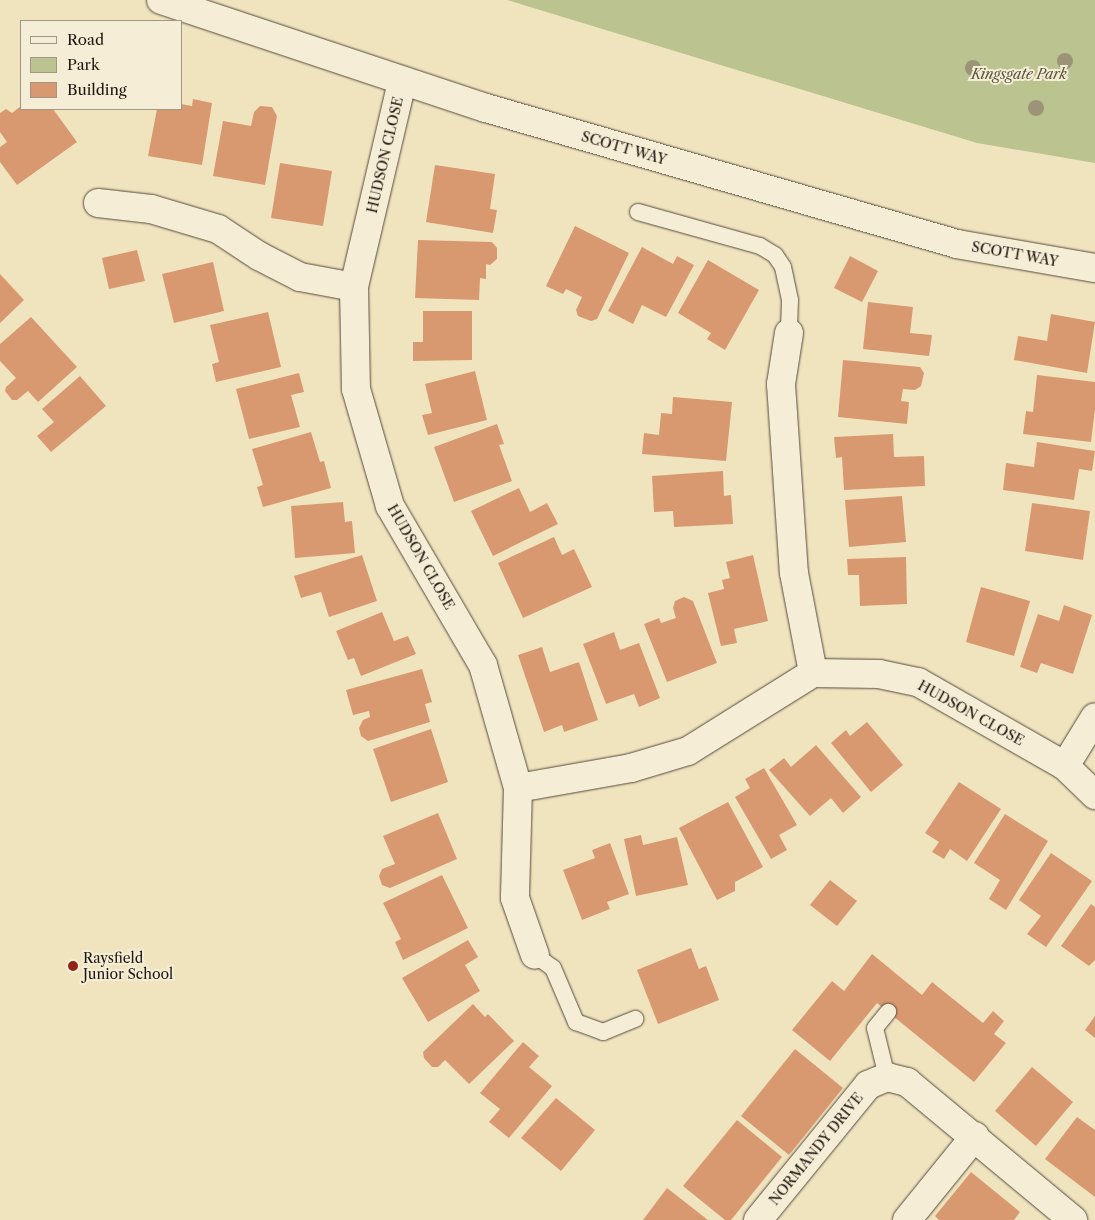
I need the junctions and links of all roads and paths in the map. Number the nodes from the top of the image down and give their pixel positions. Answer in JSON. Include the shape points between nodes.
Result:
{"nodes":[{"id":1,"x":161,"y":0,"type":"edge"},
{"id":2,"x":402,"y":82,"type":"junction"},
{"id":3,"x":98,"y":203,"type":"dead end"},
{"id":4,"x":638,"y":212,"type":"dead end"},
{"id":5,"x":1095,"y":268,"type":"edge"},
{"id":6,"x":354,"y":287,"type":"junction"},
{"id":7,"x":790,"y":333,"type":"joint"},
{"id":8,"x":813,"y":673,"type":"junction"},
{"id":9,"x":1095,"y":717,"type":"edge"},
{"id":10,"x":1065,"y":766,"type":"junction"},
{"id":11,"x":518,"y":788,"type":"junction"},
{"id":12,"x":1095,"y":795,"type":"edge"},
{"id":13,"x":534,"y":955,"type":"joint"},
{"id":14,"x":888,"y":1012,"type":"dead end"},
{"id":15,"x":635,"y":1019,"type":"dead end"},
{"id":16,"x":887,"y":1077,"type":"junction"},
{"id":17,"x":975,"y":1136,"type":"junction"},
{"id":18,"x":758,"y":1220,"type":"edge"},
{"id":19,"x":907,"y":1220,"type":"edge"},
{"id":20,"x":1073,"y":1220,"type":"edge"}],
"edges":[{"from":1,"to":2,"type":"street","name":"SCOTT WAY"},
{"from":2,"to":5,"type":"street","name":"SCOTT WAY","via":[[957,244]]},
{"from":2,"to":6,"type":"street","name":"HUDSON CLOSE"},
{"from":3,"to":6,"type":"street","via":[[151,209],[218,229],[259,256],[300,277]]},
{"from":4,"to":7,"type":"lane","via":[[760,246],[775,255],[783,267],[790,300]]},
{"from":6,"to":11,"type":"street","name":"HUDSON CLOSE","via":[[356,389],[390,506],[484,665]]},
{"from":7,"to":8,"type":"street","via":[[781,384],[792,553]]},
{"from":8,"to":10,"type":"street","name":"HUDSON CLOSE","via":[[879,674],[918,682]]},
{"from":8,"to":11,"type":"street","via":[[688,751],[631,768]]},
{"from":9,"to":10,"type":"street"},
{"from":10,"to":12,"type":"street","name":"HUDSON CLOSE"},
{"from":11,"to":13,"type":"street","name":"HUDSON CLOSE","via":[[515,898]]},
{"from":13,"to":15,"type":"lane","via":[[553,968],[576,1022],[604,1032]]},
{"from":14,"to":16,"type":"lane","via":[[875,1028]]},
{"from":16,"to":17,"type":"street","via":[[907,1082]]},
{"from":16,"to":18,"type":"street","name":"NORMANDY DRIVE","via":[[868,1085]]},
{"from":17,"to":19,"type":"street"},
{"from":17,"to":20,"type":"street"}]}
